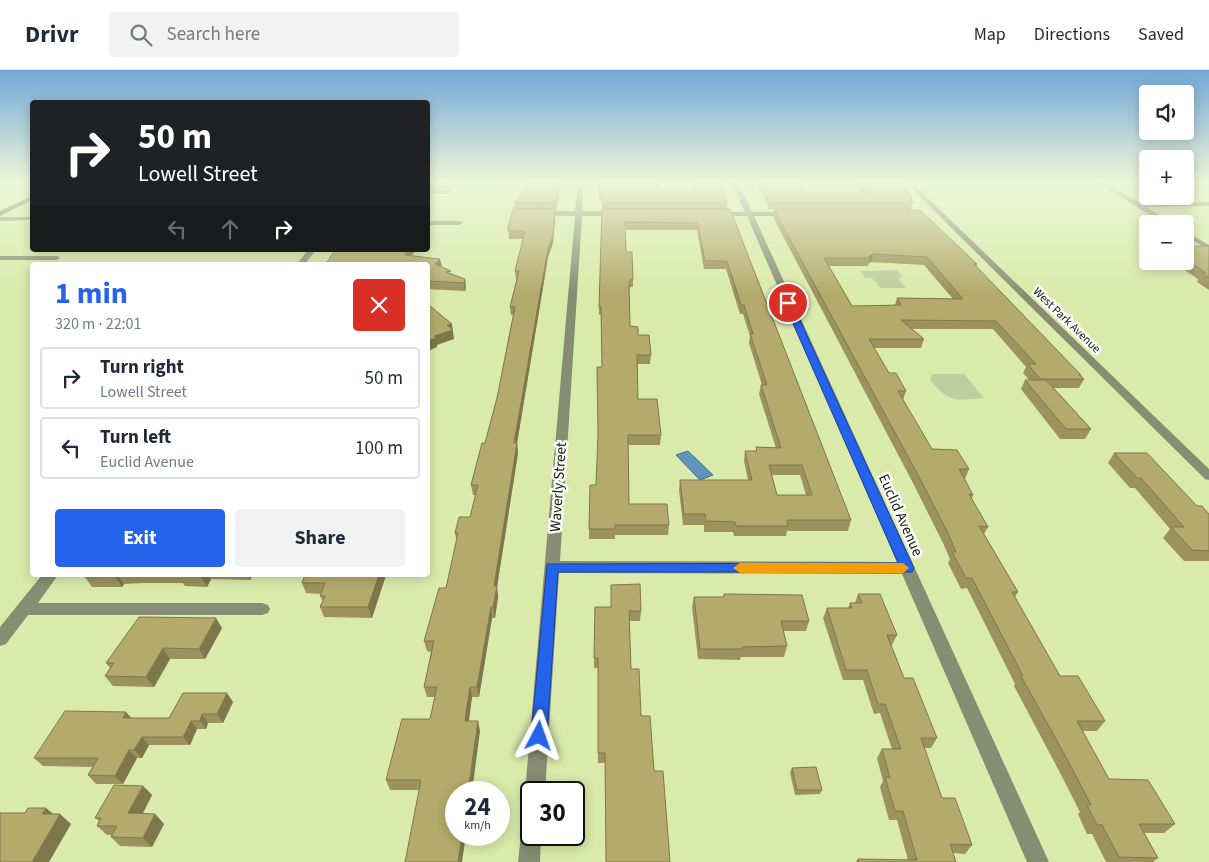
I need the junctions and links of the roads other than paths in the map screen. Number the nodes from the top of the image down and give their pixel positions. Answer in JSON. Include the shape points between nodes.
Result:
{"nodes":[{"id":1,"x":577,"y":219,"type":"edge"},
{"id":2,"x":750,"y":219,"type":"edge"},
{"id":3,"x":940,"y":219,"type":"edge"},
{"id":4,"x":430,"y":223,"type":"edge"},
{"id":5,"x":458,"y":223,"type":"dead end"},
{"id":6,"x":1194,"y":238,"type":"edge"},
{"id":7,"x":1207,"y":246,"type":"edge"},
{"id":8,"x":310,"y":252,"type":"edge"},
{"id":9,"x":0,"y":258,"type":"edge"},
{"id":10,"x":57,"y":258,"type":"dead end"},
{"id":11,"x":302,"y":262,"type":"edge"},
{"id":12,"x":1209,"y":476,"type":"edge"},
{"id":13,"x":552,"y":567,"type":"junction"},
{"id":14,"x":907,"y":568,"type":"junction"},
{"id":15,"x":49,"y":577,"type":"edge"},
{"id":16,"x":24,"y":609,"type":"junction"},
{"id":17,"x":262,"y":609,"type":"dead end"},
{"id":18,"x":0,"y":639,"type":"edge"},
{"id":19,"x":536,"y":781,"type":"edge"},
{"id":20,"x":530,"y":846,"type":"edge"},
{"id":21,"x":529,"y":862,"type":"edge"},
{"id":22,"x":1038,"y":862,"type":"edge"}],
"edges":[{"from":1,"to":13,"type":"street","name":"Waverly Street"},
{"from":2,"to":14,"type":"street","name":"Euclid Avenue"},
{"from":3,"to":12,"type":"street","name":"West Park Avenue"},
{"from":4,"to":5,"type":"street"},
{"from":6,"to":7,"type":"street"},
{"from":8,"to":11,"type":"street"},
{"from":9,"to":10,"type":"lane"},
{"from":13,"to":14,"type":"street"},
{"from":13,"to":19,"type":"street","name":"Waverly Street"},
{"from":14,"to":22,"type":"street","name":"Euclid Avenue"},
{"from":15,"to":16,"type":"street"},
{"from":16,"to":17,"type":"street"},
{"from":16,"to":18,"type":"street"},
{"from":20,"to":21,"type":"street"}]}
